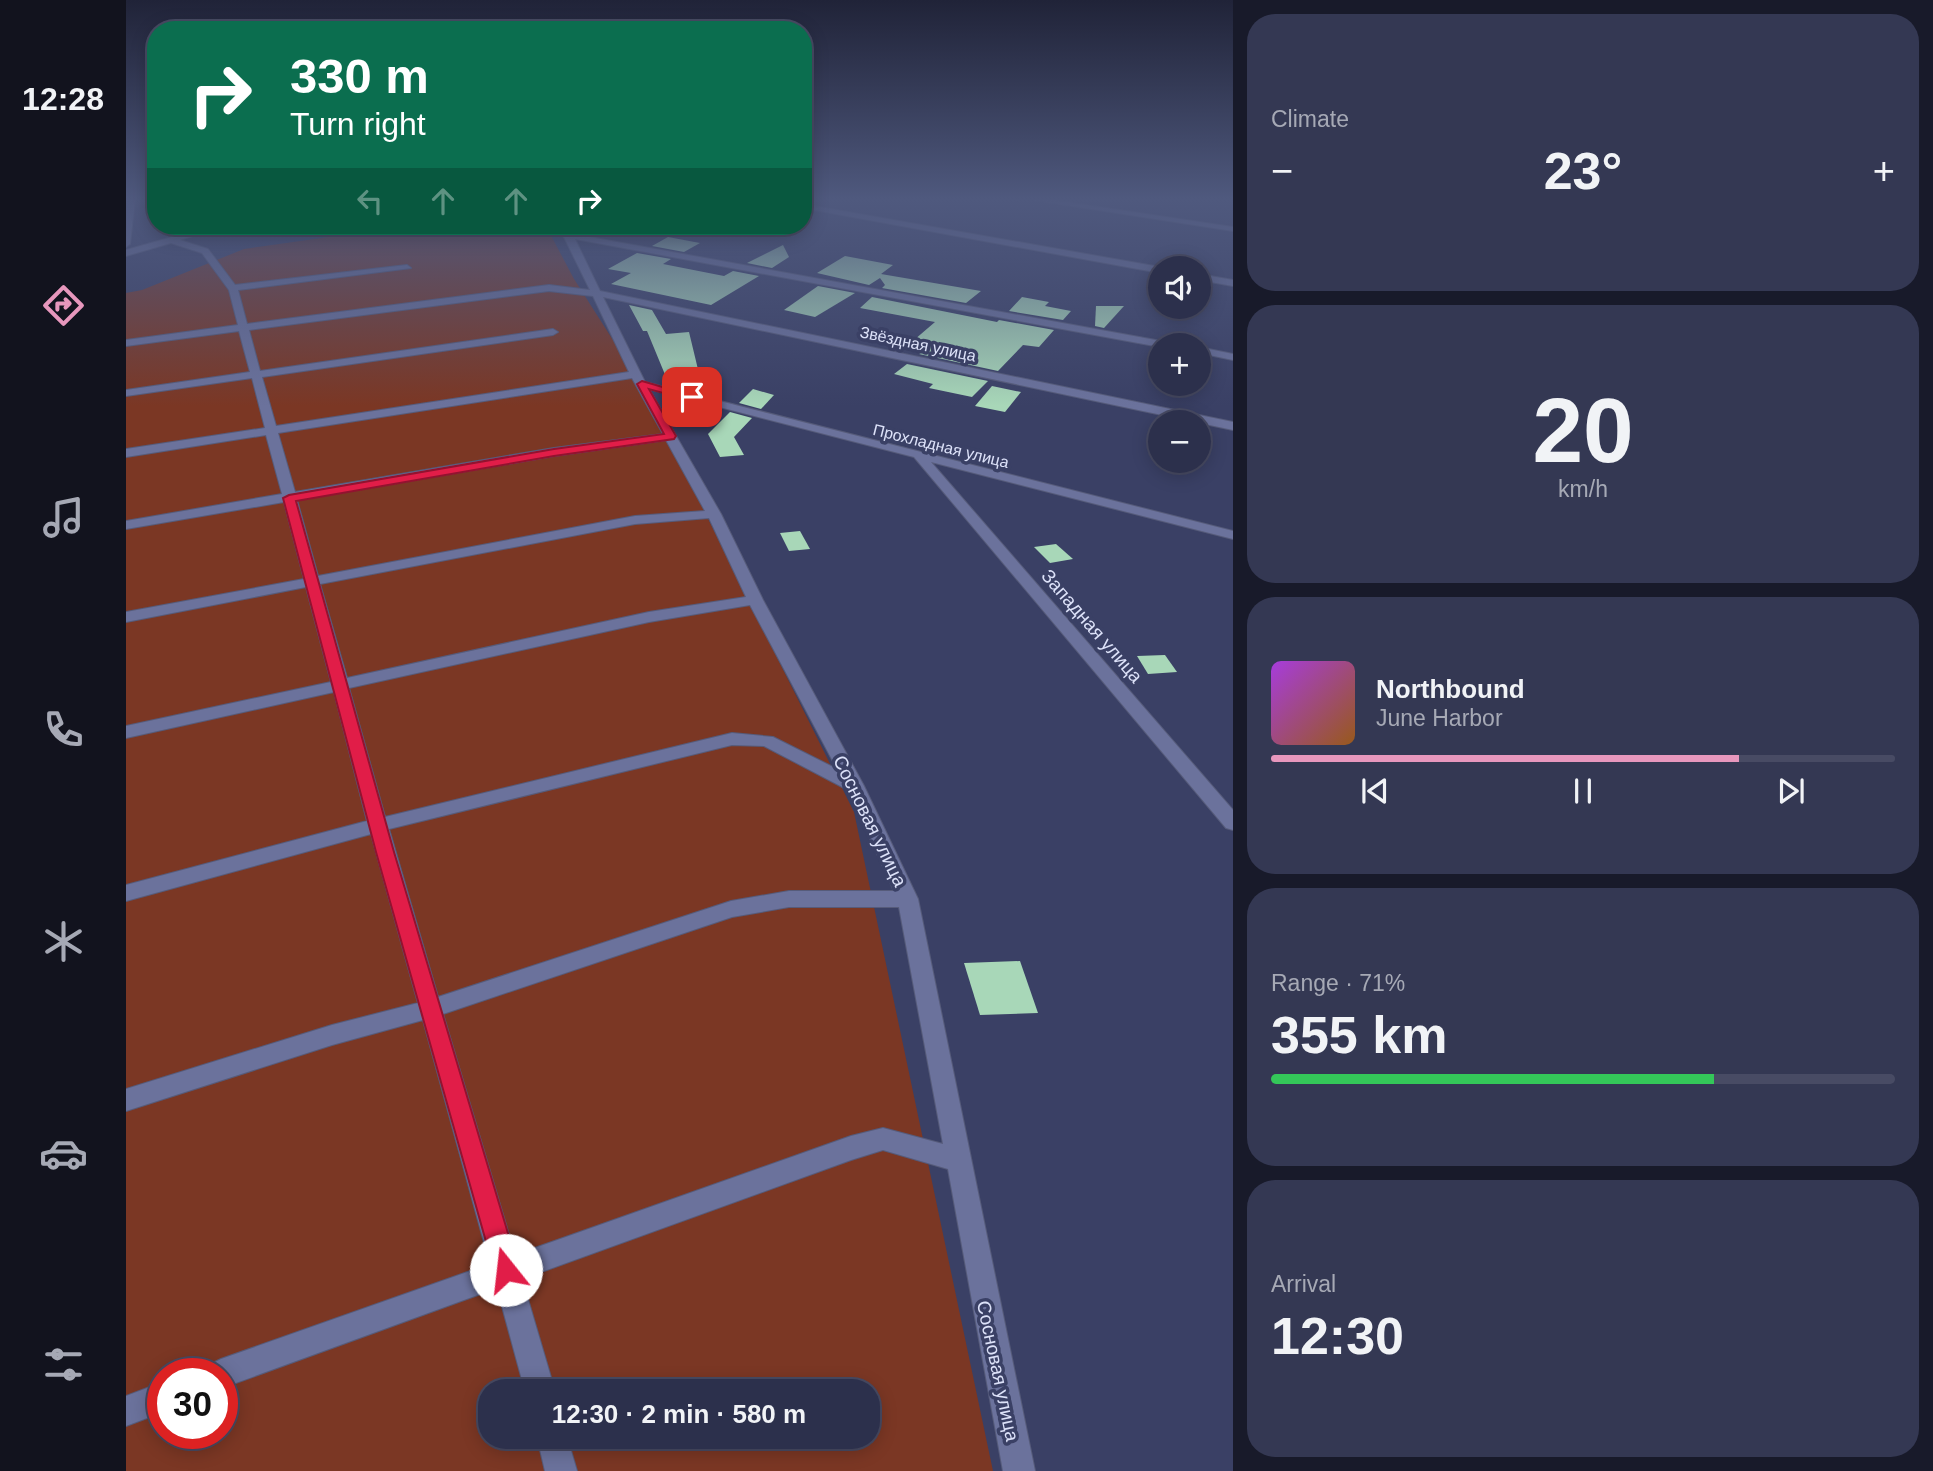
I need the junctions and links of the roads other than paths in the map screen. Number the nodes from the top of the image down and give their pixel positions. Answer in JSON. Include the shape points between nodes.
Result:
{"nodes":[{"id":1,"x":218,"y":269,"type":"edge"},
{"id":2,"x":401,"y":269,"type":"edge"},
{"id":3,"x":584,"y":269,"type":"edge"},
{"id":4,"x":768,"y":269,"type":"edge"},
{"id":5,"x":1211,"y":279,"type":"edge"},
{"id":6,"x":1233,"y":283,"type":"edge"},
{"id":7,"x":232,"y":288,"type":"junction"},
{"id":8,"x":596,"y":293,"type":"junction"},
{"id":9,"x":243,"y":327,"type":"junction"},
{"id":10,"x":553,"y":332,"type":"dead end"},
{"id":11,"x":1148,"y":341,"type":"edge"},
{"id":12,"x":126,"y":343,"type":"edge"},
{"id":13,"x":1211,"y":353,"type":"edge"},
{"id":14,"x":1233,"y":357,"type":"edge"},
{"id":15,"x":256,"y":374,"type":"junction"},
{"id":16,"x":638,"y":379,"type":"junction"},
{"id":17,"x":126,"y":393,"type":"edge"},
{"id":18,"x":1233,"y":426,"type":"edge"},
{"id":19,"x":272,"y":431,"type":"junction"},
{"id":20,"x":671,"y":436,"type":"junction"},
{"id":21,"x":126,"y":453,"type":"edge"},
{"id":22,"x":920,"y":457,"type":"junction"},
{"id":23,"x":289,"y":498,"type":"junction"},
{"id":24,"x":714,"y":514,"type":"junction"},
{"id":25,"x":126,"y":525,"type":"edge"},
{"id":26,"x":1233,"y":535,"type":"edge"},
{"id":27,"x":312,"y":582,"type":"junction"},
{"id":28,"x":755,"y":600,"type":"junction"},
{"id":29,"x":126,"y":617,"type":"edge"},
{"id":30,"x":340,"y":685,"type":"junction"},
{"id":31,"x":126,"y":732,"type":"edge"},
{"id":32,"x":855,"y":786,"type":"junction"},
{"id":33,"x":1233,"y":823,"type":"edge"},
{"id":34,"x":378,"y":825,"type":"junction"},
{"id":35,"x":126,"y":893,"type":"edge"},
{"id":36,"x":908,"y":899,"type":"junction"},
{"id":37,"x":430,"y":1009,"type":"junction"},
{"id":38,"x":126,"y":1100,"type":"edge"},
{"id":39,"x":957,"y":1160,"type":"junction"},
{"id":40,"x":506,"y":1270,"type":"junction"},
{"id":41,"x":238,"y":1368,"type":"edge"},
{"id":42,"x":537,"y":1379,"type":"edge"},
{"id":43,"x":147,"y":1403,"type":"edge"},
{"id":44,"x":126,"y":1411,"type":"edge"},
{"id":45,"x":555,"y":1449,"type":"edge"},
{"id":46,"x":561,"y":1471,"type":"edge"},
{"id":47,"x":1019,"y":1471,"type":"edge"}],
"edges":[{"from":1,"to":7,"type":"street"},
{"from":2,"to":7,"type":"street"},
{"from":3,"to":8,"type":"street","name":"Сосновая улица"},
{"from":4,"to":11,"type":"street"},
{"from":5,"to":6,"type":"street"},
{"from":7,"to":9,"type":"street"},
{"from":8,"to":9,"type":"street","name":"Звёздная улица","via":[[549,288]]},
{"from":8,"to":16,"type":"street","name":"Сосновая улица"},
{"from":8,"to":18,"type":"street","name":"Звёздная улица"},
{"from":9,"to":12,"type":"street","name":"Звёздная улица"},
{"from":9,"to":15,"type":"street"},
{"from":10,"to":15,"type":"street"},
{"from":13,"to":14,"type":"street"},
{"from":15,"to":17,"type":"street"},
{"from":15,"to":19,"type":"street"},
{"from":16,"to":19,"type":"street"},
{"from":16,"to":20,"type":"street","name":"Сосновая улица"},
{"from":16,"to":22,"type":"street","name":"Прохладная улица"},
{"from":19,"to":21,"type":"street"},
{"from":19,"to":23,"type":"street"},
{"from":20,"to":23,"type":"street"},
{"from":20,"to":24,"type":"street","name":"Сосновая улица"},
{"from":22,"to":26,"type":"street","name":"Прохладная улица"},
{"from":22,"to":33,"type":"street","name":"Западная улица"},
{"from":23,"to":25,"type":"street"},
{"from":23,"to":27,"type":"street"},
{"from":24,"to":27,"type":"street","via":[[635,520]]},
{"from":24,"to":28,"type":"street","name":"Сосновая улица"},
{"from":27,"to":29,"type":"street"},
{"from":27,"to":30,"type":"street"},
{"from":28,"to":30,"type":"street","via":[[649,617]]},
{"from":28,"to":32,"type":"street","name":"Сосновая улица"},
{"from":30,"to":31,"type":"street"},
{"from":30,"to":34,"type":"street"},
{"from":32,"to":34,"type":"street","via":[[767,741],[732,739]]},
{"from":32,"to":36,"type":"street","name":"Сосновая улица"},
{"from":34,"to":35,"type":"street"},
{"from":34,"to":37,"type":"street"},
{"from":36,"to":37,"type":"street","via":[[789,899],[731,909]]},
{"from":36,"to":39,"type":"street","name":"Сосновая улица"},
{"from":37,"to":38,"type":"street"},
{"from":37,"to":40,"type":"street"},
{"from":39,"to":40,"type":"street","via":[[883,1139]]},
{"from":39,"to":47,"type":"street","name":"Сосновая улица"},
{"from":40,"to":41,"type":"street"},
{"from":40,"to":42,"type":"street"},
{"from":43,"to":44,"type":"street"},
{"from":45,"to":46,"type":"street"}]}
